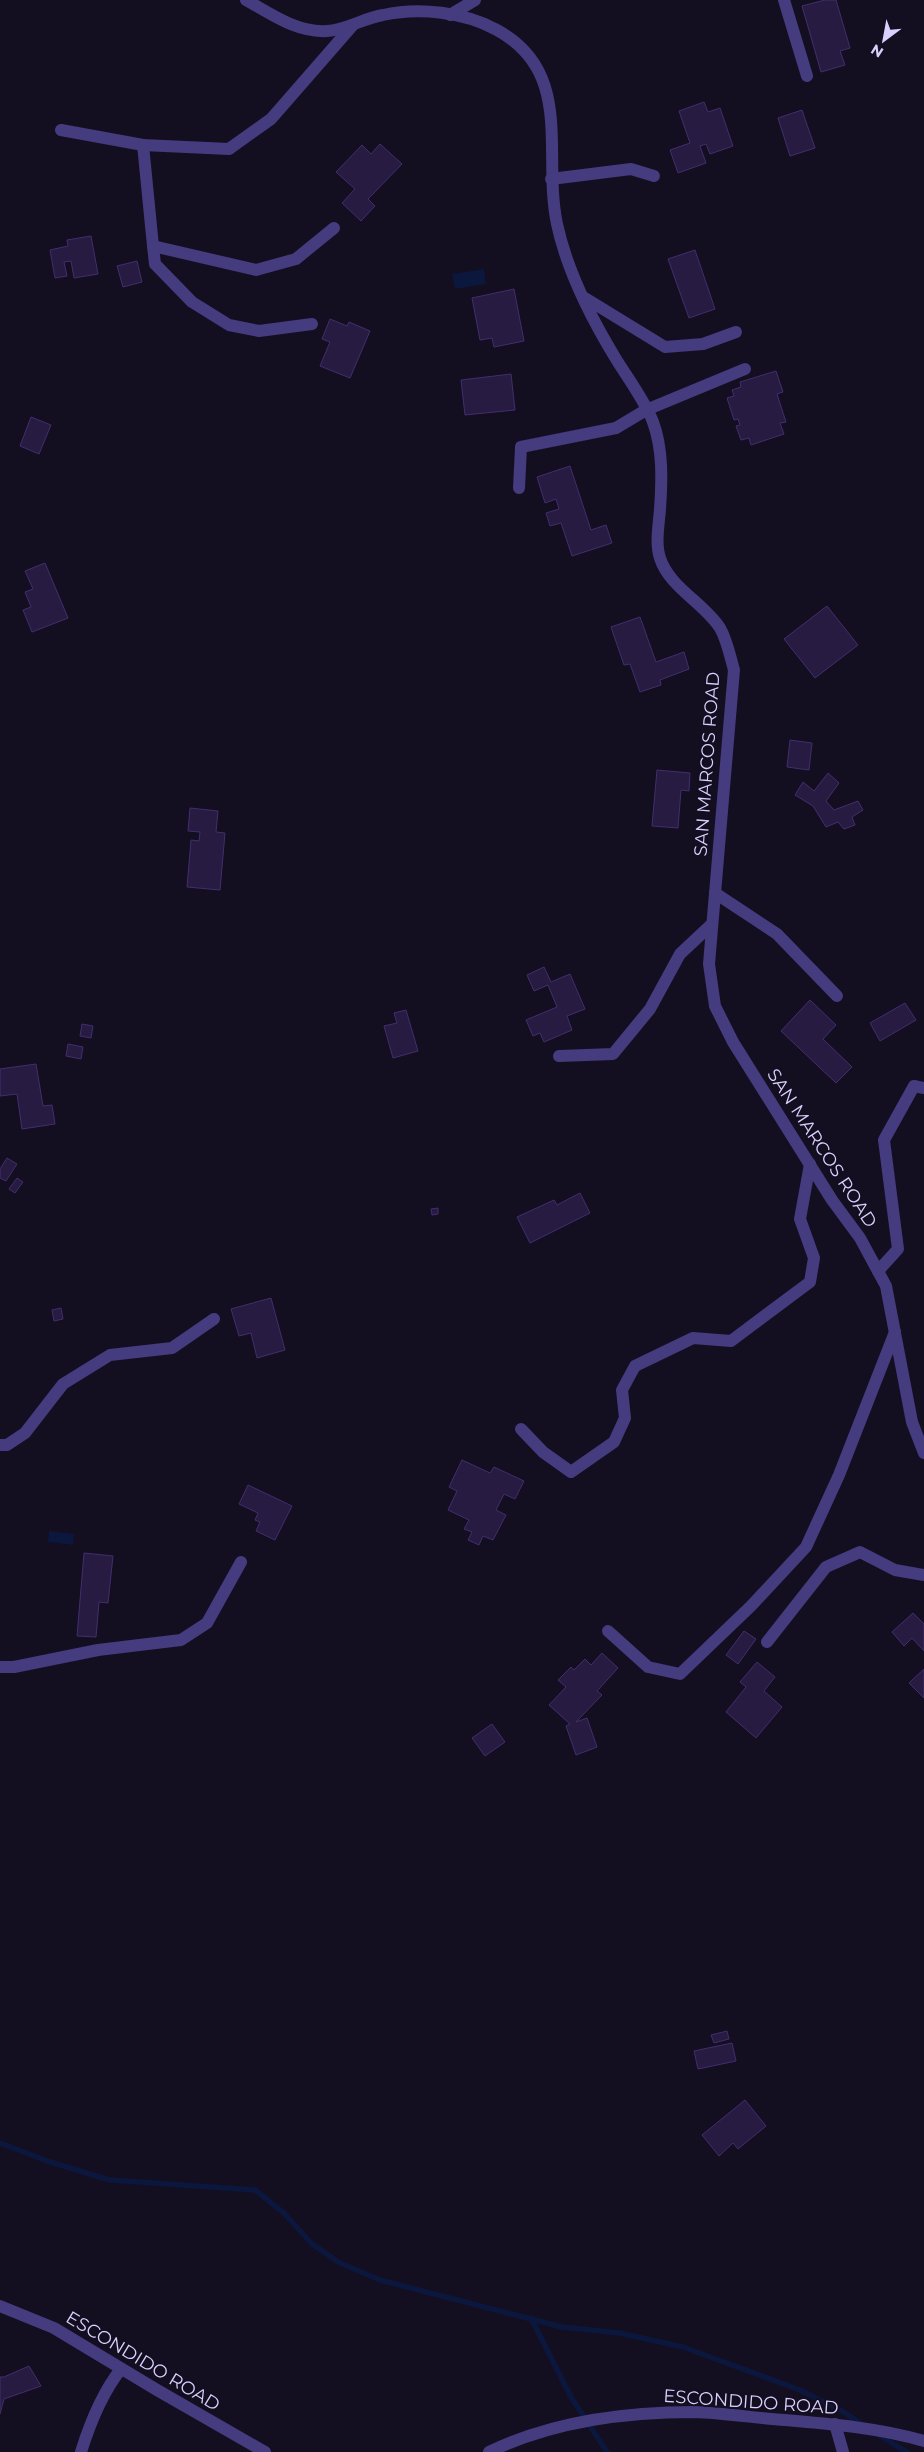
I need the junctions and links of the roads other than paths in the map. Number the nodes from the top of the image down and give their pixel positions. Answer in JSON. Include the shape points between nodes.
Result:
{"nodes":[{"id":1,"x":246,"y":0,"type":"edge"},
{"id":2,"x":475,"y":0,"type":"edge"},
{"id":3,"x":784,"y":0,"type":"edge"},
{"id":4,"x":450,"y":15,"type":"junction"},
{"id":5,"x":352,"y":25,"type":"junction"},
{"id":6,"x":807,"y":76,"type":"dead end"},
{"id":7,"x":61,"y":130,"type":"dead end"},
{"id":8,"x":143,"y":145,"type":"junction"},
{"id":9,"x":654,"y":176,"type":"dead end"},
{"id":10,"x":551,"y":178,"type":"junction"},
{"id":11,"x":334,"y":228,"type":"dead end"},
{"id":12,"x":153,"y":246,"type":"junction"},
{"id":13,"x":585,"y":298,"type":"junction"},
{"id":14,"x":312,"y":324,"type":"dead end"},
{"id":15,"x":736,"y":332,"type":"dead end"},
{"id":16,"x":745,"y":369,"type":"dead end"},
{"id":17,"x":646,"y":410,"type":"junction"},
{"id":18,"x":519,"y":488,"type":"dead end"},
{"id":19,"x":715,"y":893,"type":"junction"},
{"id":20,"x":712,"y":924,"type":"junction"},
{"id":21,"x":838,"y":996,"type":"dead end"},
{"id":22,"x":559,"y":1056,"type":"dead end"},
{"id":23,"x":924,"y":1088,"type":"edge"},
{"id":24,"x":810,"y":1164,"type":"junction"},
{"id":25,"x":878,"y":1271,"type":"junction"},
{"id":26,"x":214,"y":1319,"type":"dead end"},
{"id":27,"x":895,"y":1332,"type":"junction"},
{"id":28,"x":521,"y":1429,"type":"dead end"},
{"id":29,"x":0,"y":1445,"type":"edge"},
{"id":30,"x":924,"y":1453,"type":"edge"},
{"id":31,"x":241,"y":1562,"type":"dead end"},
{"id":32,"x":924,"y":1575,"type":"edge"},
{"id":33,"x":608,"y":1630,"type":"dead end"},
{"id":34,"x":767,"y":1642,"type":"dead end"},
{"id":35,"x":0,"y":1667,"type":"edge"},
{"id":36,"x":0,"y":2306,"type":"edge"},
{"id":37,"x":121,"y":2369,"type":"junction"},
{"id":38,"x":835,"y":2424,"type":"junction"},
{"id":39,"x":924,"y":2441,"type":"edge"},
{"id":40,"x":81,"y":2452,"type":"edge"},
{"id":41,"x":265,"y":2452,"type":"edge"},
{"id":42,"x":489,"y":2452,"type":"edge"},
{"id":43,"x":843,"y":2452,"type":"edge"}],
"edges":[{"from":1,"to":5,"type":"street","name":"SAN MARCOS ROAD","via":[[304,30],[328,31]]},
{"from":2,"to":4,"type":"street"},
{"from":3,"to":6,"type":"street"},
{"from":4,"to":5,"type":"street","name":"SAN MARCOS ROAD","via":[[423,12],[383,15]]},
{"from":4,"to":10,"type":"street","name":"SAN MARCOS ROAD","via":[[473,19],[498,31],[525,49],[539,68],[550,104]]},
{"from":5,"to":8,"type":"street","via":[[271,119],[229,150]]},
{"from":7,"to":8,"type":"street"},
{"from":8,"to":12,"type":"street"},
{"from":9,"to":10,"type":"street","via":[[631,169]]},
{"from":10,"to":13,"type":"street","name":"SAN MARCOS ROAD","via":[[557,224],[569,263]]},
{"from":11,"to":12,"type":"street","via":[[296,259],[256,270]]},
{"from":12,"to":14,"type":"street","via":[[155,264],[192,302],[229,325],[259,330]]},
{"from":13,"to":15,"type":"street","via":[[664,347],[703,344]]},
{"from":13,"to":17,"type":"street","name":"SAN MARCOS ROAD","via":[[608,346]]},
{"from":16,"to":17,"type":"street"},
{"from":17,"to":18,"type":"street","via":[[616,428],[521,447]]},
{"from":17,"to":19,"type":"street","name":"SAN MARCOS ROAD","via":[[653,421],[662,477],[660,558],[677,584],[720,627],[734,670]]},
{"from":19,"to":20,"type":"street","name":"SAN MARCOS ROAD"},
{"from":19,"to":21,"type":"street","via":[[777,934]]},
{"from":20,"to":22,"type":"street","via":[[680,954],[650,1009],[613,1054]]},
{"from":20,"to":24,"type":"street","name":"SAN MARCOS ROAD","via":[[709,964],[715,1006],[733,1042]]},
{"from":23,"to":25,"type":"street","via":[[914,1086],[884,1140],[898,1249]]},
{"from":24,"to":25,"type":"street","name":"SAN MARCOS ROAD","via":[[860,1238]]},
{"from":24,"to":28,"type":"street","via":[[800,1219],[814,1258],[810,1282],[731,1341],[693,1338],[635,1366],[622,1390],[625,1418],[614,1442],[571,1472],[543,1452]]},
{"from":25,"to":27,"type":"street","name":"SAN MARCOS ROAD","via":[[886,1286]]},
{"from":26,"to":29,"type":"street","via":[[172,1348],[110,1355],[63,1384],[26,1433],[7,1445]]},
{"from":27,"to":30,"type":"street","name":"SAN MARCOS ROAD","via":[[912,1422]]},
{"from":27,"to":33,"type":"street","via":[[839,1476],[806,1546],[752,1606],[680,1674],[648,1667]]},
{"from":31,"to":35,"type":"street","via":[[207,1623],[181,1640]]},
{"from":32,"to":34,"type":"street","via":[[895,1570],[860,1552],[826,1567]]},
{"from":36,"to":37,"type":"street","name":"ESCONDIDO ROAD","via":[[54,2328]]},
{"from":37,"to":40,"type":"street","via":[[111,2382]]},
{"from":37,"to":41,"type":"street","name":"ESCONDIDO ROAD"},
{"from":38,"to":39,"type":"street","name":"ESCONDIDO ROAD"},
{"from":38,"to":42,"type":"street","name":"ESCONDIDO ROAD","via":[[696,2412],[635,2415],[557,2428]]},
{"from":38,"to":43,"type":"street"}]}
